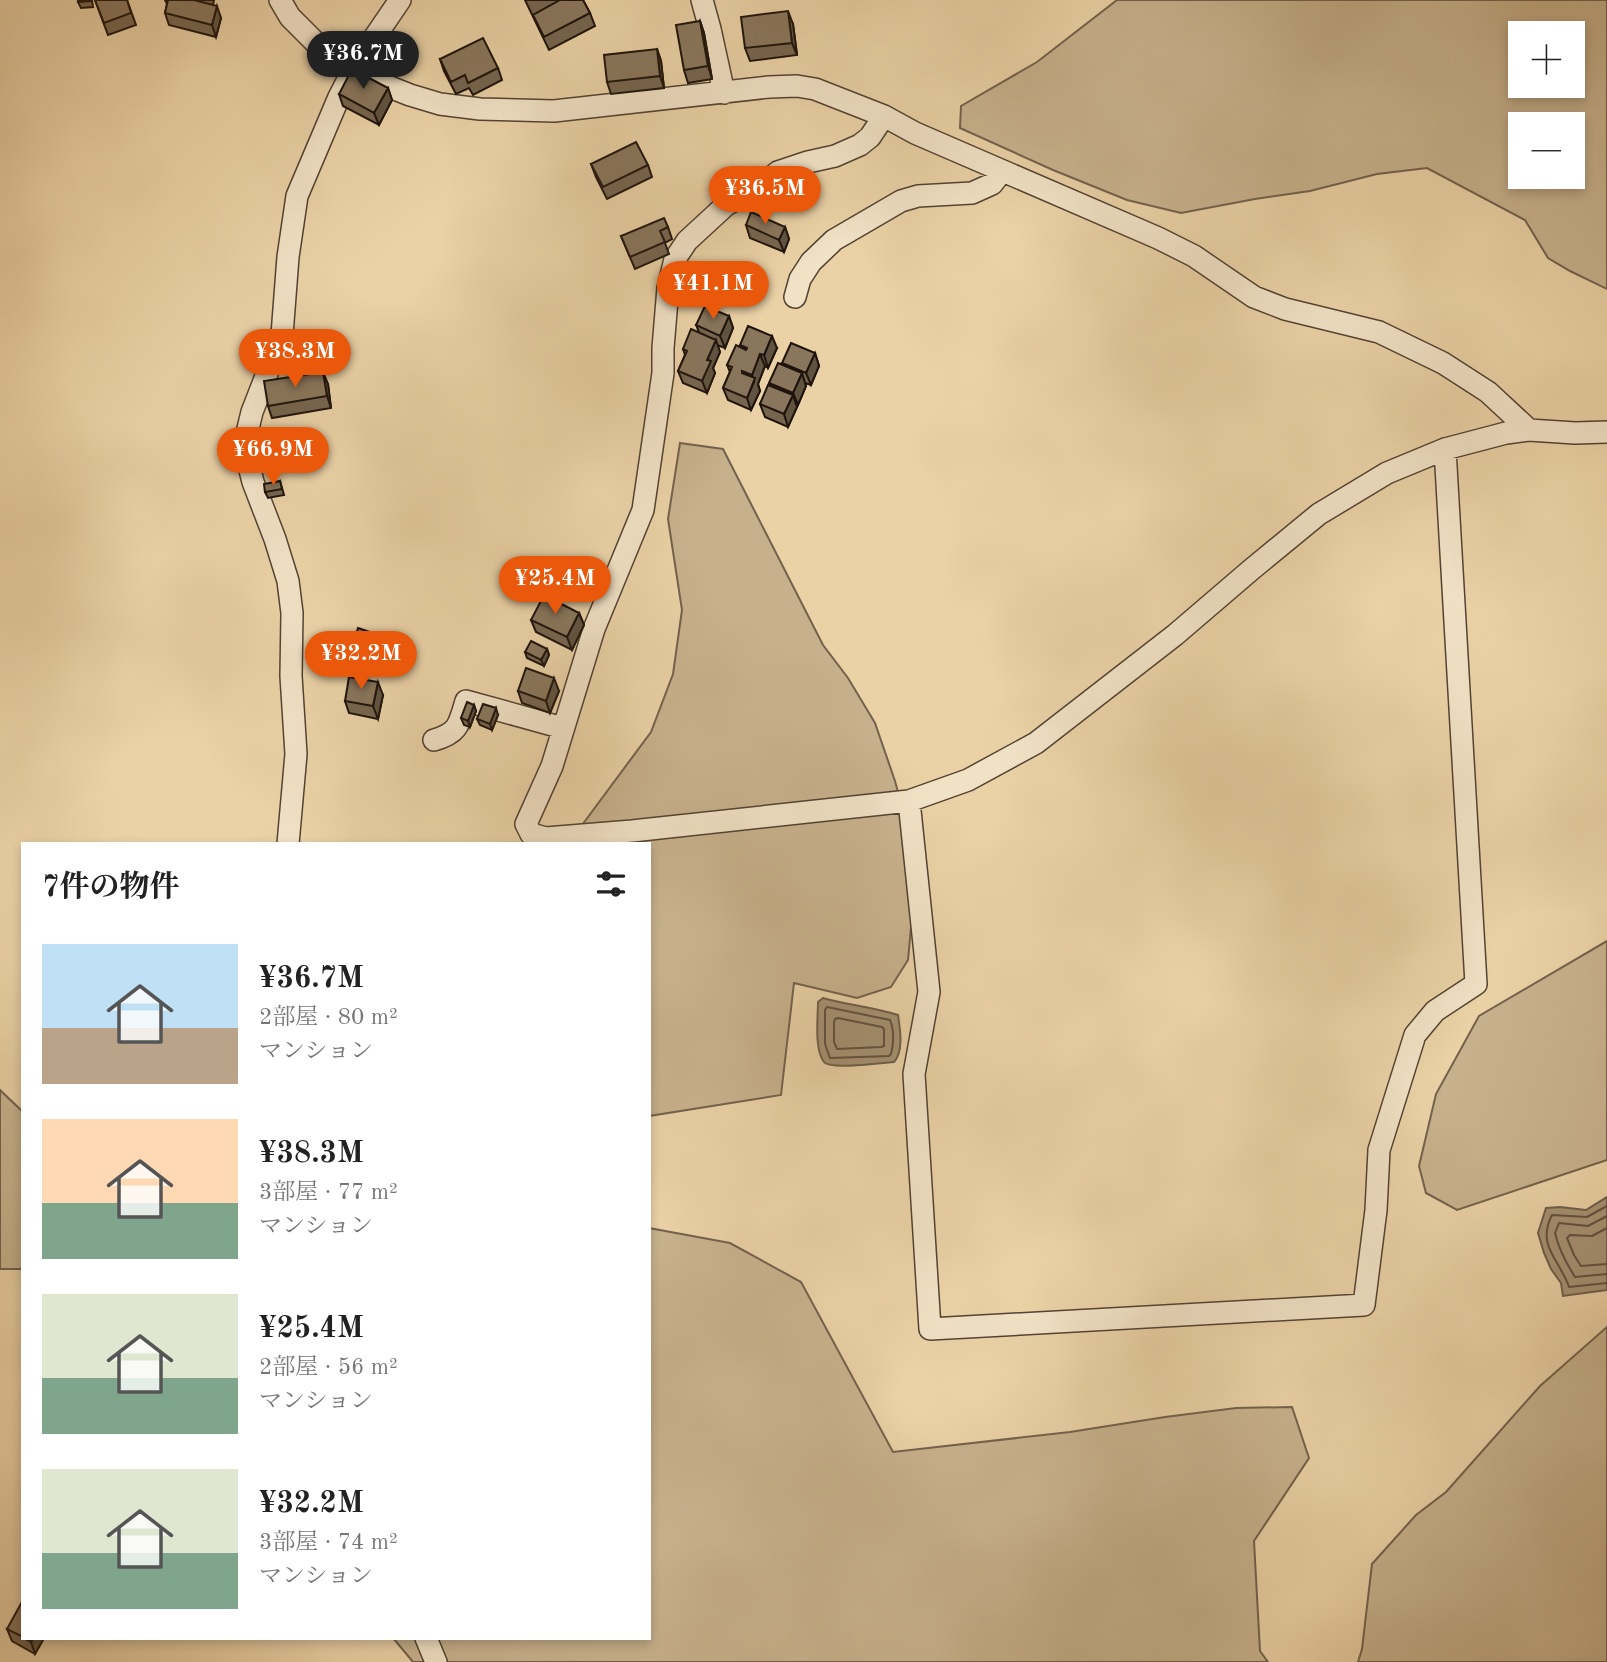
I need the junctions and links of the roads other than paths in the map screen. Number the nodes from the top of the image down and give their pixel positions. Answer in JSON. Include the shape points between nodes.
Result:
{"nodes":[{"id":1,"x":280,"y":0,"type":"edge"},
{"id":2,"x":400,"y":0,"type":"edge"},
{"id":3,"x":702,"y":0,"type":"edge"},
{"id":4,"x":355,"y":66,"type":"junction"},
{"id":5,"x":724,"y":93,"type":"junction"},
{"id":6,"x":884,"y":116,"type":"junction"},
{"id":7,"x":1002,"y":171,"type":"junction"},
{"id":8,"x":794,"y":297,"type":"dead end"},
{"id":9,"x":1529,"y":430,"type":"junction"},
{"id":10,"x":1607,"y":432,"type":"edge"},
{"id":11,"x":1446,"y":449,"type":"junction"},
{"id":12,"x":563,"y":728,"type":"junction"},
{"id":13,"x":434,"y":740,"type":"dead end"},
{"id":14,"x":909,"y":800,"type":"junction"},
{"id":15,"x":288,"y":842,"type":"edge"},
{"id":16,"x":427,"y":1640,"type":"edge"},
{"id":17,"x":436,"y":1662,"type":"edge"}],
"edges":[{"from":1,"to":4,"type":"street","via":[[290,17],[323,50]]},
{"from":2,"to":4,"type":"street"},
{"from":3,"to":5,"type":"street"},
{"from":4,"to":5,"type":"street","via":[[382,85],[410,95],[480,109],[554,111]]},
{"from":4,"to":15,"type":"street","via":[[297,196],[282,335],[246,438],[247,462],[288,581],[292,613],[296,754]]},
{"from":5,"to":6,"type":"street","via":[[797,86]]},
{"from":6,"to":7,"type":"street"},
{"from":6,"to":12,"type":"street","via":[[860,145],[778,172],[726,205],[687,241],[675,259],[643,510],[594,629]]},
{"from":7,"to":8,"type":"street","via":[[992,184],[972,193],[901,201],[834,240],[811,262]]},
{"from":7,"to":9,"type":"street","via":[[1158,238],[1194,256],[1254,297],[1379,332],[1443,363],[1488,392]]},
{"from":9,"to":10,"type":"street"},
{"from":9,"to":11,"type":"street"},
{"from":11,"to":14,"type":"street","via":[[1387,472],[1319,514],[1036,743],[968,780]]},
{"from":11,"to":14,"type":"street","via":[[1476,984],[1435,1011],[1415,1035],[1379,1150],[1377,1210],[1364,1305],[930,1329],[914,1074],[929,992]]},
{"from":12,"to":13,"type":"street","via":[[466,701],[458,726]]},
{"from":12,"to":14,"type":"street","via":[[526,824],[536,836],[632,831]]},
{"from":16,"to":17,"type":"street"}]}
